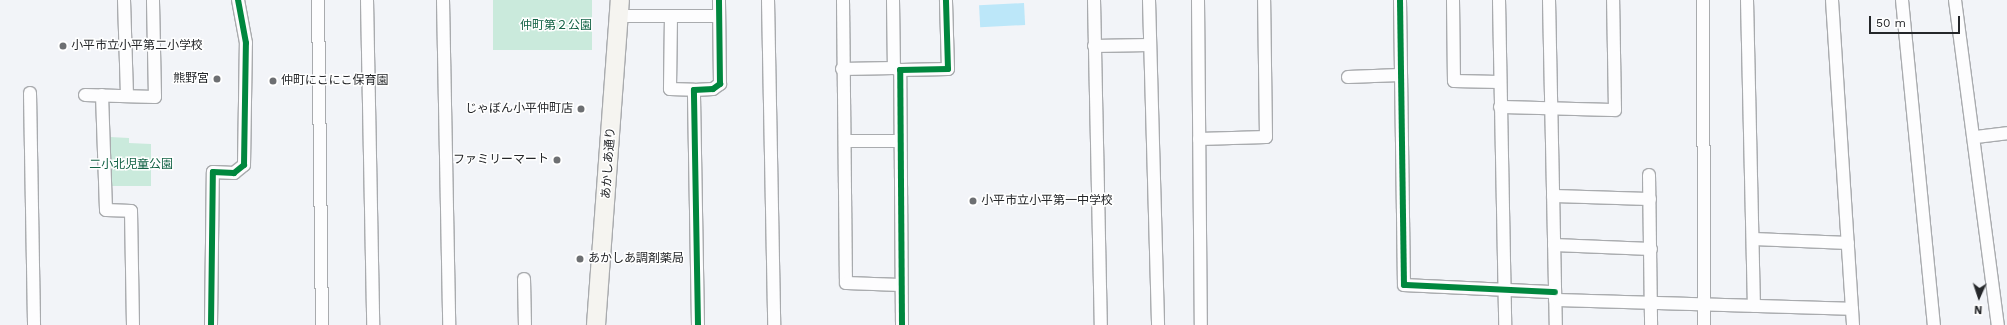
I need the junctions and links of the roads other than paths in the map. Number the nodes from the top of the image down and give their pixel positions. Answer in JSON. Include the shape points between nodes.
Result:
{"nodes":[{"id":1,"x":124,"y":0,"type":"edge"},
{"id":2,"x":153,"y":0,"type":"edge"},
{"id":3,"x":238,"y":0,"type":"edge"},
{"id":4,"x":318,"y":0,"type":"edge"},
{"id":5,"x":368,"y":0,"type":"edge"},
{"id":6,"x":443,"y":0,"type":"edge"},
{"id":7,"x":719,"y":0,"type":"edge"},
{"id":8,"x":768,"y":0,"type":"edge"},
{"id":9,"x":844,"y":0,"type":"edge"},
{"id":10,"x":893,"y":0,"type":"edge"},
{"id":11,"x":946,"y":0,"type":"edge"},
{"id":12,"x":1094,"y":0,"type":"edge"},
{"id":13,"x":1149,"y":0,"type":"edge"},
{"id":14,"x":1198,"y":0,"type":"edge"},
{"id":15,"x":1264,"y":0,"type":"edge"},
{"id":16,"x":1400,"y":0,"type":"edge"},
{"id":17,"x":1453,"y":0,"type":"edge"},
{"id":18,"x":1499,"y":0,"type":"edge"},
{"id":19,"x":1549,"y":0,"type":"edge"},
{"id":20,"x":1613,"y":0,"type":"edge"},
{"id":21,"x":1703,"y":0,"type":"edge"},
{"id":22,"x":1747,"y":0,"type":"edge"},
{"id":23,"x":1832,"y":0,"type":"edge"},
{"id":24,"x":1902,"y":0,"type":"edge"},
{"id":25,"x":1955,"y":0,"type":"edge"},
{"id":26,"x":619,"y":8,"type":"edge"},
{"id":27,"x":671,"y":16,"type":"junction"},
{"id":28,"x":719,"y":16,"type":"junction"},
{"id":29,"x":1149,"y":45,"type":"junction"},
{"id":30,"x":1094,"y":46,"type":"junction"},
{"id":31,"x":842,"y":69,"type":"junction"},
{"id":32,"x":897,"y":69,"type":"junction"},
{"id":33,"x":1400,"y":75,"type":"junction"},
{"id":34,"x":1348,"y":77,"type":"dead end"},
{"id":35,"x":1499,"y":82,"type":"junction"},
{"id":36,"x":694,"y":90,"type":"junction"},
{"id":37,"x":30,"y":93,"type":"dead end"},
{"id":38,"x":85,"y":95,"type":"dead end"},
{"id":39,"x":102,"y":95,"type":"junction"},
{"id":40,"x":127,"y":96,"type":"junction"},
{"id":41,"x":1500,"y":107,"type":"junction"},
{"id":42,"x":1550,"y":109,"type":"junction"},
{"id":43,"x":2007,"y":133,"type":"edge"},
{"id":44,"x":1976,"y":137,"type":"junction"},
{"id":45,"x":1200,"y":139,"type":"junction"},
{"id":46,"x":845,"y":141,"type":"junction"},
{"id":47,"x":900,"y":141,"type":"junction"},
{"id":48,"x":1649,"y":175,"type":"dead end"},
{"id":49,"x":1553,"y":196,"type":"junction"},
{"id":50,"x":1650,"y":199,"type":"junction"},
{"id":51,"x":1754,"y":239,"type":"junction"},
{"id":52,"x":1848,"y":243,"type":"junction"},
{"id":53,"x":1554,"y":245,"type":"junction"},
{"id":54,"x":1650,"y":249,"type":"junction"},
{"id":55,"x":524,"y":279,"type":"dead end"},
{"id":56,"x":901,"y":285,"type":"junction"},
{"id":57,"x":1504,"y":289,"type":"junction"},
{"id":58,"x":1555,"y":296,"type":"junction"},
{"id":59,"x":1650,"y":303,"type":"junction"},
{"id":60,"x":1703,"y":305,"type":"junction"},
{"id":61,"x":1754,"y":306,"type":"junction"},
{"id":62,"x":1852,"y":309,"type":"junction"},
{"id":63,"x":34,"y":325,"type":"edge"},
{"id":64,"x":133,"y":325,"type":"edge"},
{"id":65,"x":210,"y":325,"type":"edge"},
{"id":66,"x":322,"y":325,"type":"edge"},
{"id":67,"x":373,"y":325,"type":"edge"},
{"id":68,"x":449,"y":325,"type":"edge"},
{"id":69,"x":525,"y":325,"type":"edge"},
{"id":70,"x":596,"y":325,"type":"edge"},
{"id":71,"x":698,"y":325,"type":"edge"},
{"id":72,"x":774,"y":325,"type":"edge"},
{"id":73,"x":902,"y":325,"type":"edge"},
{"id":74,"x":1101,"y":325,"type":"edge"},
{"id":75,"x":1158,"y":325,"type":"edge"},
{"id":76,"x":1201,"y":325,"type":"edge"},
{"id":77,"x":1505,"y":325,"type":"edge"},
{"id":78,"x":1556,"y":325,"type":"edge"},
{"id":79,"x":1651,"y":325,"type":"edge"},
{"id":80,"x":1704,"y":325,"type":"edge"},
{"id":81,"x":1853,"y":325,"type":"edge"},
{"id":82,"x":1934,"y":325,"type":"edge"},
{"id":83,"x":1998,"y":325,"type":"edge"}],
"edges":[{"from":1,"to":40,"type":"street"},
{"from":2,"to":40,"type":"street","via":[[155,96]]},
{"from":3,"to":65,"type":"street","via":[[246,43],[244,165],[234,173],[213,172]]},
{"from":4,"to":66,"type":"street"},
{"from":5,"to":67,"type":"street"},
{"from":6,"to":68,"type":"street"},
{"from":7,"to":28,"type":"street"},
{"from":8,"to":72,"type":"street"},
{"from":9,"to":31,"type":"street"},
{"from":10,"to":32,"type":"street"},
{"from":11,"to":32,"type":"street","via":[[948,69]]},
{"from":12,"to":30,"type":"street"},
{"from":13,"to":29,"type":"street"},
{"from":14,"to":45,"type":"street"},
{"from":15,"to":45,"type":"street","via":[[1266,137]]},
{"from":16,"to":33,"type":"street"},
{"from":17,"to":35,"type":"street","via":[[1454,81]]},
{"from":18,"to":35,"type":"street"},
{"from":19,"to":42,"type":"street"},
{"from":20,"to":42,"type":"street","via":[[1615,110]]},
{"from":21,"to":60,"type":"street"},
{"from":22,"to":51,"type":"street"},
{"from":23,"to":52,"type":"street"},
{"from":24,"to":82,"type":"street"},
{"from":25,"to":44,"type":"street"},
{"from":26,"to":27,"type":"street"},
{"from":26,"to":70,"type":"street","name":"あかしあ通り"},
{"from":27,"to":28,"type":"street"},
{"from":27,"to":36,"type":"street","via":[[670,89]]},
{"from":28,"to":36,"type":"street","via":[[720,84],[714,89]]},
{"from":29,"to":30,"type":"street"},
{"from":29,"to":75,"type":"street"},
{"from":30,"to":74,"type":"street"},
{"from":31,"to":32,"type":"street"},
{"from":31,"to":46,"type":"street"},
{"from":32,"to":47,"type":"street"},
{"from":33,"to":34,"type":"street"},
{"from":33,"to":57,"type":"street","via":[[1404,285]]},
{"from":35,"to":41,"type":"street"},
{"from":36,"to":71,"type":"street"},
{"from":37,"to":63,"type":"street"},
{"from":38,"to":39,"type":"street"},
{"from":39,"to":40,"type":"street"},
{"from":39,"to":64,"type":"street","via":[[106,210],[132,210]]},
{"from":41,"to":42,"type":"street"},
{"from":41,"to":57,"type":"street"},
{"from":42,"to":49,"type":"street"},
{"from":43,"to":44,"type":"street"},
{"from":44,"to":83,"type":"street"},
{"from":45,"to":76,"type":"street"},
{"from":46,"to":47,"type":"street"},
{"from":46,"to":56,"type":"street","via":[[846,283]]},
{"from":47,"to":56,"type":"street"},
{"from":48,"to":50,"type":"street"},
{"from":49,"to":50,"type":"street"},
{"from":49,"to":53,"type":"street"},
{"from":50,"to":54,"type":"street"},
{"from":51,"to":52,"type":"street"},
{"from":51,"to":61,"type":"street"},
{"from":52,"to":62,"type":"street"},
{"from":53,"to":54,"type":"street"},
{"from":53,"to":58,"type":"street"},
{"from":54,"to":59,"type":"street"},
{"from":55,"to":69,"type":"street"},
{"from":56,"to":73,"type":"street"},
{"from":57,"to":58,"type":"street"},
{"from":57,"to":77,"type":"street"},
{"from":58,"to":59,"type":"street"},
{"from":58,"to":78,"type":"street"},
{"from":59,"to":60,"type":"street"},
{"from":59,"to":79,"type":"street"},
{"from":60,"to":61,"type":"street"},
{"from":60,"to":80,"type":"street"},
{"from":61,"to":62,"type":"street"},
{"from":62,"to":81,"type":"street"}]}
